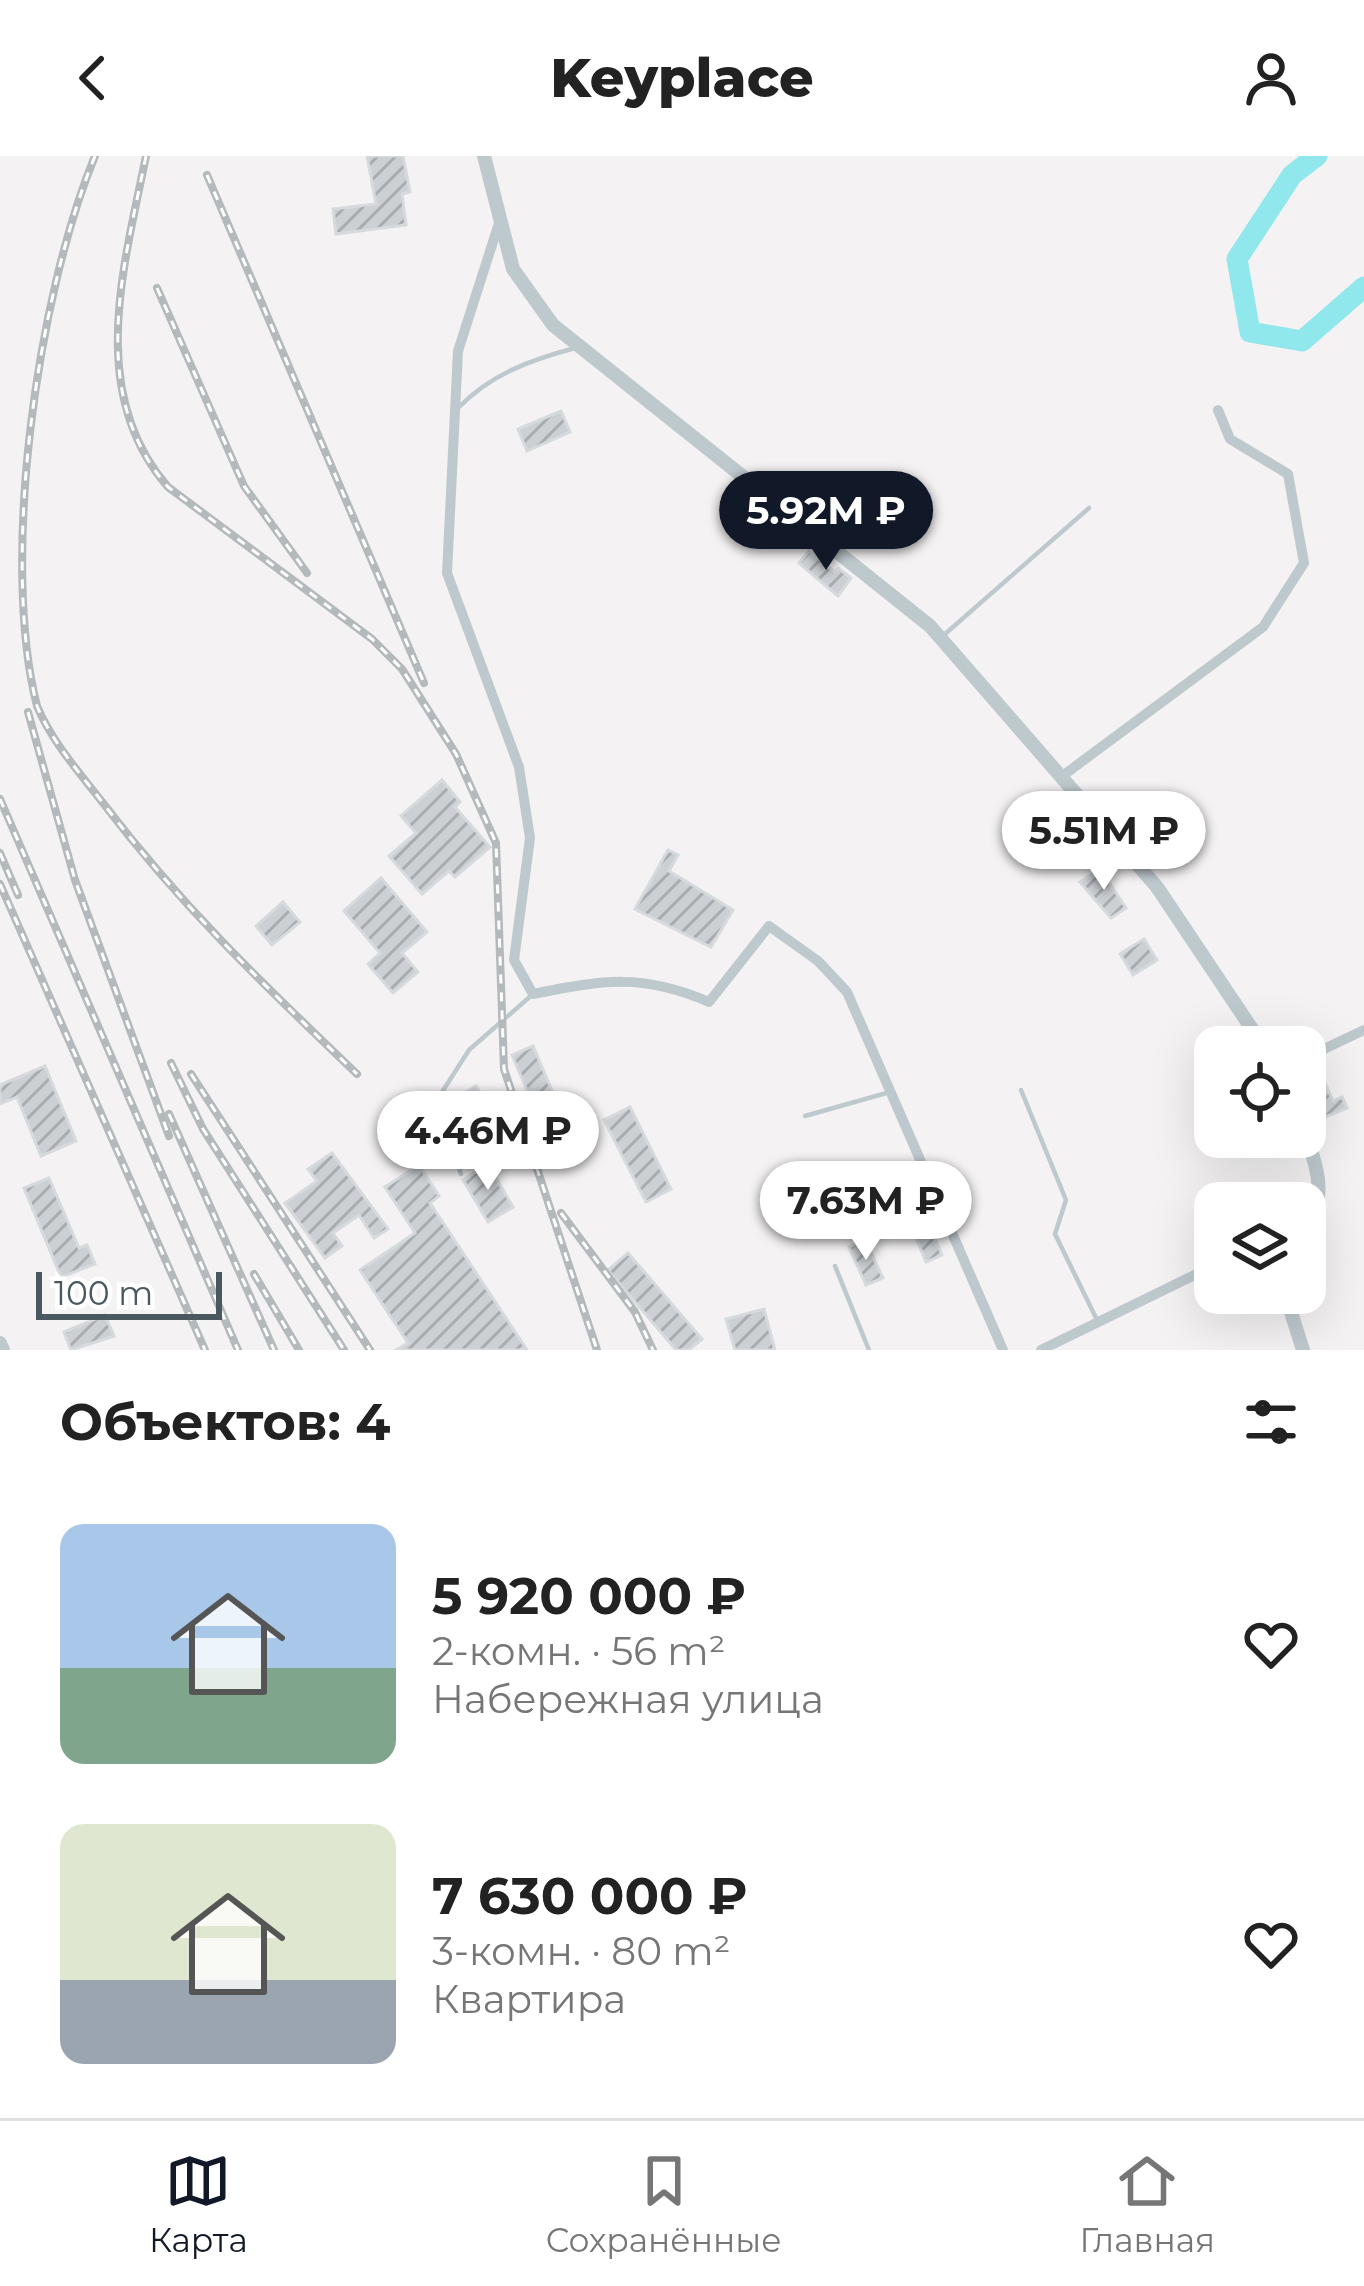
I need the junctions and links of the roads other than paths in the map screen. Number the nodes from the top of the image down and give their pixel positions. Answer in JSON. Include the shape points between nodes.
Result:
{"nodes":[{"id":1,"x":484,"y":156,"type":"edge"},
{"id":2,"x":500,"y":220,"type":"junction"},
{"id":3,"x":580,"y":346,"type":"junction"},
{"id":4,"x":456,"y":409,"type":"junction"},
{"id":5,"x":1218,"y":410,"type":"dead end"},
{"id":6,"x":1089,"y":508,"type":"dead end"},
{"id":7,"x":940,"y":638,"type":"junction"},
{"id":8,"x":1061,"y":777,"type":"junction"},
{"id":9,"x":533,"y":994,"type":"junction"},
{"id":10,"x":1250,"y":1026,"type":"edge"},
{"id":11,"x":1364,"y":1030,"type":"edge"},
{"id":12,"x":1326,"y":1048,"type":"edge"},
{"id":13,"x":1021,"y":1090,"type":"dead end"},
{"id":14,"x":890,"y":1092,"type":"junction"},
{"id":15,"x":805,"y":1116,"type":"dead end"},
{"id":16,"x":460,"y":1174,"type":"dead end"},
{"id":17,"x":835,"y":1266,"type":"dead end"},
{"id":18,"x":1194,"y":1275,"type":"edge"},
{"id":19,"x":1292,"y":1314,"type":"edge"},
{"id":20,"x":1098,"y":1322,"type":"junction"},
{"id":21,"x":869,"y":1350,"type":"edge"},
{"id":22,"x":1003,"y":1350,"type":"edge"},
{"id":23,"x":1041,"y":1350,"type":"edge"},
{"id":24,"x":1303,"y":1350,"type":"edge"}],
"edges":[{"from":1,"to":2,"type":"street"},
{"from":2,"to":3,"type":"street","via":[[513,269]]},
{"from":2,"to":4,"type":"street","via":[[458,351]]},
{"from":3,"to":4,"type":"lane","via":[[523,362]]},
{"from":3,"to":7,"type":"street"},
{"from":4,"to":9,"type":"street","via":[[447,573],[519,767],[530,838],[514,960]]},
{"from":5,"to":8,"type":"street","via":[[1230,439],[1288,474],[1304,563],[1262,627]]},
{"from":6,"to":7,"type":"lane"},
{"from":7,"to":8,"type":"street"},
{"from":8,"to":10,"type":"street","via":[[1157,887]]},
{"from":9,"to":14,"type":"street","via":[[603,980],[661,981],[709,1002],[769,926],[847,992]]},
{"from":9,"to":16,"type":"lane","via":[[469,1050],[435,1103]]},
{"from":11,"to":12,"type":"street"},
{"from":13,"to":20,"type":"lane","via":[[1066,1200],[1055,1234]]},
{"from":14,"to":15,"type":"lane"},
{"from":14,"to":22,"type":"street"},
{"from":17,"to":21,"type":"lane"},
{"from":18,"to":20,"type":"street"},
{"from":19,"to":24,"type":"street"},
{"from":20,"to":23,"type":"street"}]}
